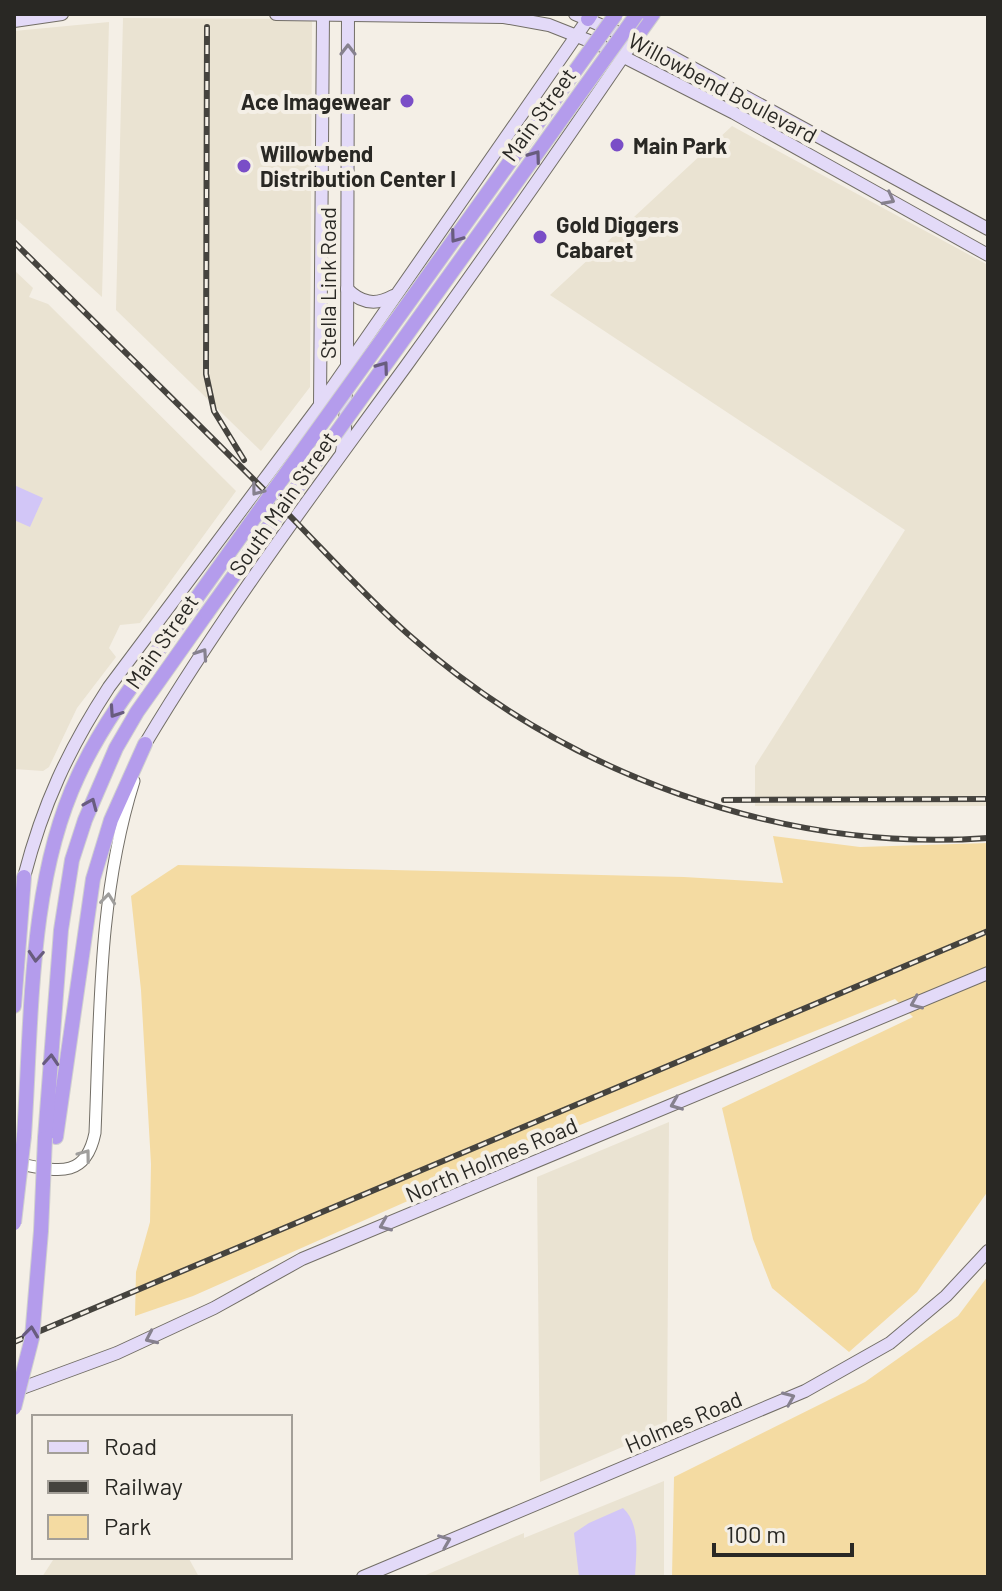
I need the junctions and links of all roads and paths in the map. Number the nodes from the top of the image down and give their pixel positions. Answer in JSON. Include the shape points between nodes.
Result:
{"nodes":[{"id":1,"x":62,"y":14,"type":"edge"},
{"id":2,"x":276,"y":14,"type":"edge"},
{"id":3,"x":323,"y":14,"type":"edge"},
{"id":4,"x":348,"y":14,"type":"edge"},
{"id":5,"x":478,"y":14,"type":"edge"},
{"id":6,"x":616,"y":14,"type":"edge"},
{"id":7,"x":637,"y":14,"type":"edge"},
{"id":8,"x":653,"y":14,"type":"edge"},
{"id":9,"x":585,"y":16,"type":"edge"},
{"id":10,"x":14,"y":21,"type":"edge"},
{"id":11,"x":576,"y":34,"type":"junction"},
{"id":12,"x":635,"y":39,"type":"junction"},
{"id":13,"x":623,"y":56,"type":"junction"},
{"id":14,"x":552,"y":69,"type":"junction"},
{"id":15,"x":596,"y":94,"type":"junction"},
{"id":16,"x":860,"y":161,"type":"junction"},
{"id":17,"x":850,"y":178,"type":"junction"},
{"id":18,"x":961,"y":214,"type":"junction"},
{"id":19,"x":322,"y":218,"type":"junction"},
{"id":20,"x":347,"y":218,"type":"junction"},
{"id":21,"x":988,"y":229,"type":"edge"},
{"id":22,"x":949,"y":232,"type":"junction"},
{"id":23,"x":988,"y":255,"type":"edge"},
{"id":24,"x":347,"y":289,"type":"junction"},
{"id":25,"x":395,"y":295,"type":"junction"},
{"id":26,"x":347,"y":365,"type":"junction"},
{"id":27,"x":320,"y":405,"type":"junction"},
{"id":28,"x":286,"y":451,"type":"junction"},
{"id":29,"x":341,"y":455,"type":"junction"},
{"id":30,"x":325,"y":477,"type":"junction"},
{"id":31,"x":145,"y":744,"type":"junction"},
{"id":32,"x":24,"y":877,"type":"junction"},
{"id":33,"x":14,"y":916,"type":"edge"},
{"id":34,"x":988,"y":973,"type":"edge"},
{"id":35,"x":14,"y":1006,"type":"edge"},
{"id":36,"x":50,"y":1137,"type":"junction"},
{"id":37,"x":14,"y":1163,"type":"edge"},
{"id":38,"x":14,"y":1223,"type":"edge"},
{"id":39,"x":988,"y":1251,"type":"edge"},
{"id":40,"x":14,"y":1391,"type":"edge"},
{"id":41,"x":14,"y":1408,"type":"edge"},
{"id":42,"x":363,"y":1577,"type":"edge"}],
"edges":[{"from":1,"to":10,"type":"main road"},
{"from":2,"to":3,"type":"main road","name":"Willowbend Boulevard"},
{"from":3,"to":4,"type":"main road","name":"Willowbend Boulevard"},
{"from":3,"to":19,"type":"main road","name":"Stella Link Road"},
{"from":4,"to":5,"type":"main road","name":"Willowbend Boulevard"},
{"from":20,"to":4,"type":"main road","name":"Stella Link Road","one_way":true},
{"from":5,"to":11,"type":"main road","name":"Willowbend Boulevard"},
{"from":6,"to":38,"type":"highway","name":"Main Street","one_way":true,"bridge":true,"via":[[193,603],[94,744],[77,778],[49,861],[38,926]]},
{"from":36,"to":7,"type":"highway","name":"Main Street","one_way":true,"bridge":true,"via":[[61,930],[72,860],[116,748]]},
{"from":8,"to":12,"type":"highway"},
{"from":9,"to":11,"type":"main road","name":"South Main Street"},
{"from":9,"to":12,"type":"main road","name":"Willowbend Boulevard"},
{"from":11,"to":13,"type":"main road","name":"Willowbend Boulevard"},
{"from":11,"to":14,"type":"main road","name":"South Main Street"},
{"from":12,"to":13,"type":"main road","name":"South Main Street"},
{"from":12,"to":16,"type":"main road","name":"Willowbend Boulevard"},
{"from":13,"to":15,"type":"main road","name":"South Main Street"},
{"from":13,"to":17,"type":"main road","name":"Willowbend Boulevard"},
{"from":14,"to":15,"type":"main road","via":[[572,62],[593,72]]},
{"from":14,"to":25,"type":"main road","name":"South Main Street"},
{"from":15,"to":29,"type":"main road","name":"South Main Street"},
{"from":16,"to":17,"type":"main road"},
{"from":16,"to":18,"type":"main road","name":"Willowbend Boulevard"},
{"from":17,"to":22,"type":"main road","name":"Willowbend Boulevard","one_way":true},
{"from":18,"to":21,"type":"main road","name":"Willowbend Boulevard"},
{"from":18,"to":22,"type":"main road"},
{"from":19,"to":20,"type":"main road"},
{"from":19,"to":27,"type":"main road","name":"Stella Link Road"},
{"from":20,"to":24,"type":"main road","name":"Stella Link Road"},
{"from":22,"to":23,"type":"main road","name":"Willowbend Boulevard"},
{"from":24,"to":25,"type":"main road","via":[[371,303]]},
{"from":24,"to":26,"type":"main road","name":"Stella Link Road"},
{"from":25,"to":26,"type":"main road","name":"South Main Street"},
{"from":26,"to":27,"type":"main road","name":"South Main Street"},
{"from":26,"to":29,"type":"main road","name":"Stella Link Road"},
{"from":27,"to":28,"type":"main road","name":"South Main Street"},
{"from":28,"to":30,"type":"main road"},
{"from":28,"to":32,"type":"main road","name":"South Main Street","one_way":true,"via":[[77,736],[52,787]]},
{"from":29,"to":30,"type":"main road","name":"South Main Street"},
{"from":31,"to":30,"type":"main road","name":"South Main Street","one_way":true},
{"from":31,"to":36,"type":"highway","via":[[111,820],[93,879]]},
{"from":37,"to":31,"type":"street","name":"South Main Street","one_way":true,"via":[[72,1169],[92,1148],[109,889]]},
{"from":32,"to":33,"type":"street","name":"South Main Street"},
{"from":32,"to":35,"type":"highway"},
{"from":34,"to":40,"type":"main road","name":"North Holmes Road","one_way":true,"via":[[302,1259],[117,1353]]},
{"from":41,"to":36,"type":"highway","one_way":true,"bridge":true,"via":[[32,1338]]},
{"from":42,"to":39,"type":"main road","name":"Holmes Road","one_way":true,"via":[[805,1391],[890,1343],[946,1296]]}]}
